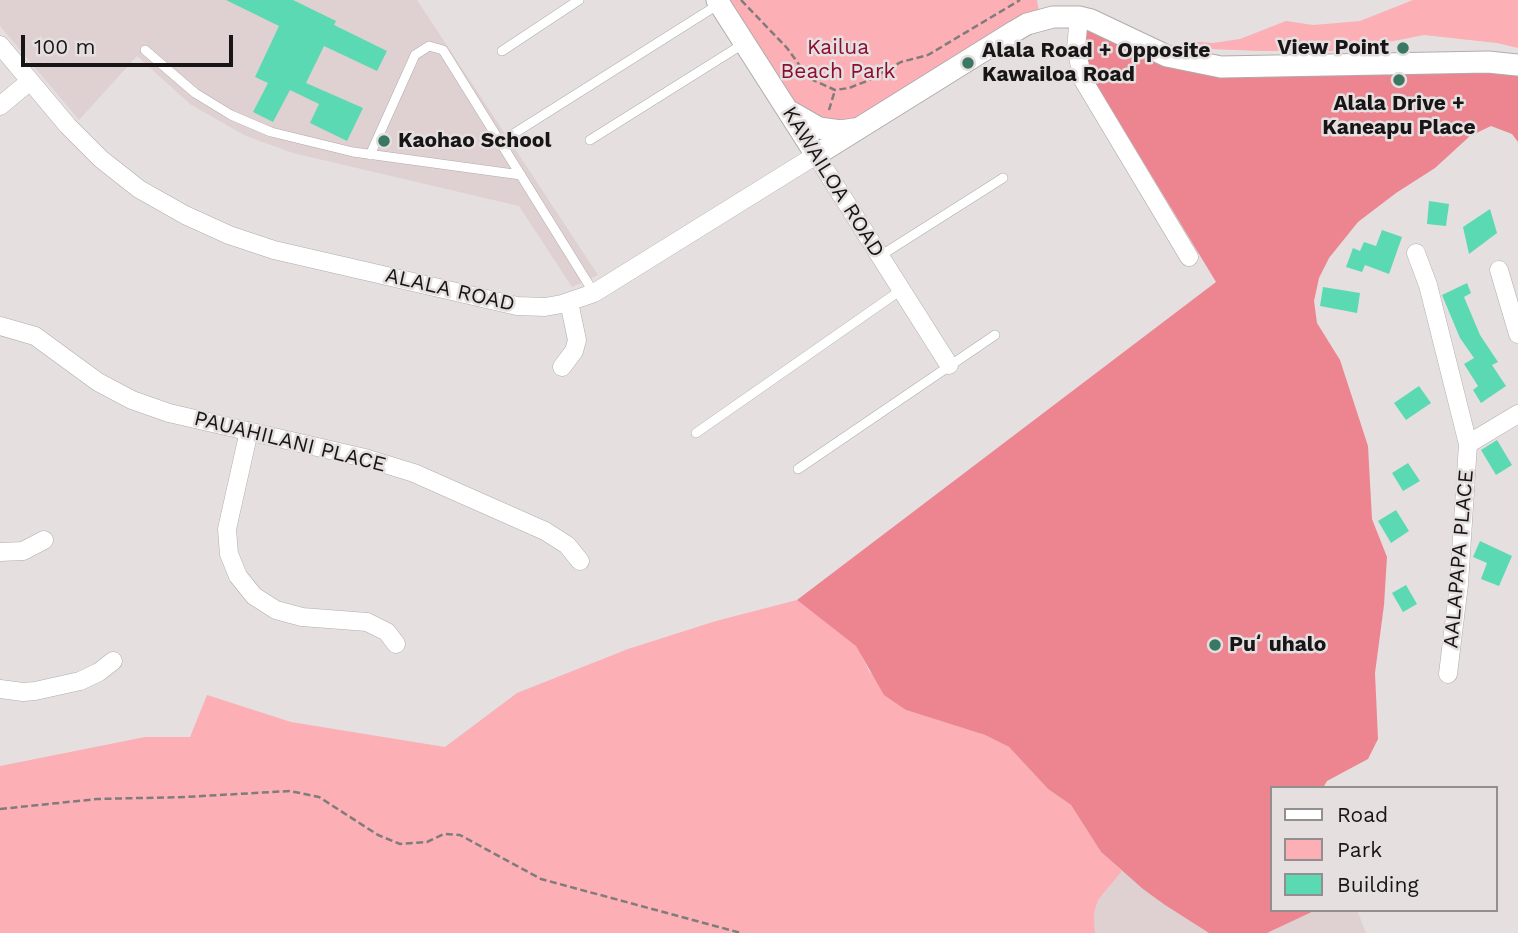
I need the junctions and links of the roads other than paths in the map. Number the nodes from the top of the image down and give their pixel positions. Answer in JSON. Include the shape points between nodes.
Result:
{"nodes":[{"id":1,"x":579,"y":0,"type":"edge"},
{"id":2,"x":726,"y":1,"type":"edge"},
{"id":3,"x":1070,"y":14,"type":"junction"},
{"id":4,"x":745,"y":43,"type":"junction"},
{"id":5,"x":0,"y":45,"type":"edge"},
{"id":6,"x":145,"y":50,"type":"dead end"},
{"id":7,"x":502,"y":51,"type":"dead end"},
{"id":8,"x":1518,"y":65,"type":"edge"},
{"id":9,"x":30,"y":81,"type":"junction"},
{"id":10,"x":0,"y":106,"type":"edge"},
{"id":11,"x":787,"y":108,"type":"junction"},
{"id":12,"x":863,"y":126,"type":"junction"},
{"id":13,"x":510,"y":136,"type":"dead end"},
{"id":14,"x":590,"y":139,"type":"dead end"},
{"id":15,"x":370,"y":155,"type":"junction"},
{"id":16,"x":816,"y":155,"type":"junction"},
{"id":17,"x":521,"y":175,"type":"junction"},
{"id":18,"x":1003,"y":178,"type":"dead end"},
{"id":19,"x":1416,"y":253,"type":"dead end"},
{"id":20,"x":880,"y":257,"type":"junction"},
{"id":21,"x":1189,"y":257,"type":"dead end"},
{"id":22,"x":1499,"y":270,"type":"dead end"},
{"id":23,"x":901,"y":290,"type":"junction"},
{"id":24,"x":594,"y":293,"type":"junction"},
{"id":25,"x":569,"y":302,"type":"junction"},
{"id":26,"x":0,"y":326,"type":"edge"},
{"id":27,"x":1518,"y":334,"type":"edge"},
{"id":28,"x":995,"y":335,"type":"dead end"},
{"id":29,"x":948,"y":365,"type":"junction"},
{"id":30,"x":562,"y":367,"type":"dead end"},
{"id":31,"x":1518,"y":414,"type":"edge"},
{"id":32,"x":249,"y":431,"type":"junction"},
{"id":33,"x":696,"y":433,"type":"dead end"},
{"id":34,"x":1468,"y":444,"type":"junction"},
{"id":35,"x":798,"y":469,"type":"dead end"},
{"id":36,"x":44,"y":540,"type":"dead end"},
{"id":37,"x":0,"y":552,"type":"edge"},
{"id":38,"x":580,"y":561,"type":"dead end"},
{"id":39,"x":396,"y":644,"type":"dead end"},
{"id":40,"x":113,"y":661,"type":"dead end"},
{"id":41,"x":1448,"y":674,"type":"dead end"},
{"id":42,"x":0,"y":689,"type":"edge"}],
"edges":[{"from":1,"to":7,"type":"lane"},
{"from":2,"to":4,"type":"street","name":"KAWAILOA ROAD"},
{"from":2,"to":13,"type":"lane"},
{"from":3,"to":8,"type":"street","via":[[1102,24],[1167,56],[1221,67]]},
{"from":3,"to":12,"type":"street","name":"ALALA ROAD","via":[[1027,24]]},
{"from":3,"to":21,"type":"street","via":[[1083,80]]},
{"from":4,"to":11,"type":"street","name":"KAWAILOA ROAD"},
{"from":4,"to":14,"type":"lane"},
{"from":5,"to":9,"type":"street","name":"ALALA ROAD"},
{"from":6,"to":15,"type":"lane","via":[[195,93],[251,124]]},
{"from":9,"to":10,"type":"street"},
{"from":9,"to":25,"type":"street","name":"ALALA ROAD","via":[[68,126],[118,173],[162,203],[229,235],[274,250],[506,304],[545,307]]},
{"from":11,"to":12,"type":"street","via":[[802,121],[824,130]]},
{"from":11,"to":16,"type":"street","name":"KAWAILOA ROAD"},
{"from":12,"to":16,"type":"street","name":"ALALA ROAD"},
{"from":15,"to":17,"type":"lane"},
{"from":15,"to":17,"type":"lane","via":[[415,55],[434,46],[448,57]]},
{"from":16,"to":20,"type":"street","name":"KAWAILOA ROAD"},
{"from":16,"to":24,"type":"street","name":"ALALA ROAD"},
{"from":17,"to":24,"type":"lane"},
{"from":18,"to":20,"type":"lane"},
{"from":19,"to":34,"type":"street","name":"AALAPAPA PLACE"},
{"from":20,"to":23,"type":"street","name":"KAWAILOA ROAD"},
{"from":22,"to":27,"type":"street"},
{"from":23,"to":29,"type":"street","name":"KAWAILOA ROAD"},
{"from":23,"to":33,"type":"lane"},
{"from":24,"to":25,"type":"street","name":"ALALA ROAD"},
{"from":25,"to":30,"type":"street","via":[[577,340]]},
{"from":26,"to":32,"type":"street","name":"PAUAHILANI PLACE","via":[[46,342],[81,371],[132,400]]},
{"from":28,"to":29,"type":"lane"},
{"from":29,"to":35,"type":"lane"},
{"from":31,"to":34,"type":"street","name":"AALAPAPA PLACE"},
{"from":32,"to":38,"type":"street","name":"PAUAHILANI PLACE","via":[[365,458],[425,478],[545,531],[567,545]]},
{"from":32,"to":39,"type":"street","via":[[227,529],[229,554],[238,576],[254,596],[276,610],[302,617],[367,622],[387,632]]},
{"from":34,"to":41,"type":"street","name":"AALAPAPA PLACE"},
{"from":36,"to":37,"type":"street","via":[[23,551]]},
{"from":40,"to":42,"type":"street","via":[[80,681],[35,691]]}]}
